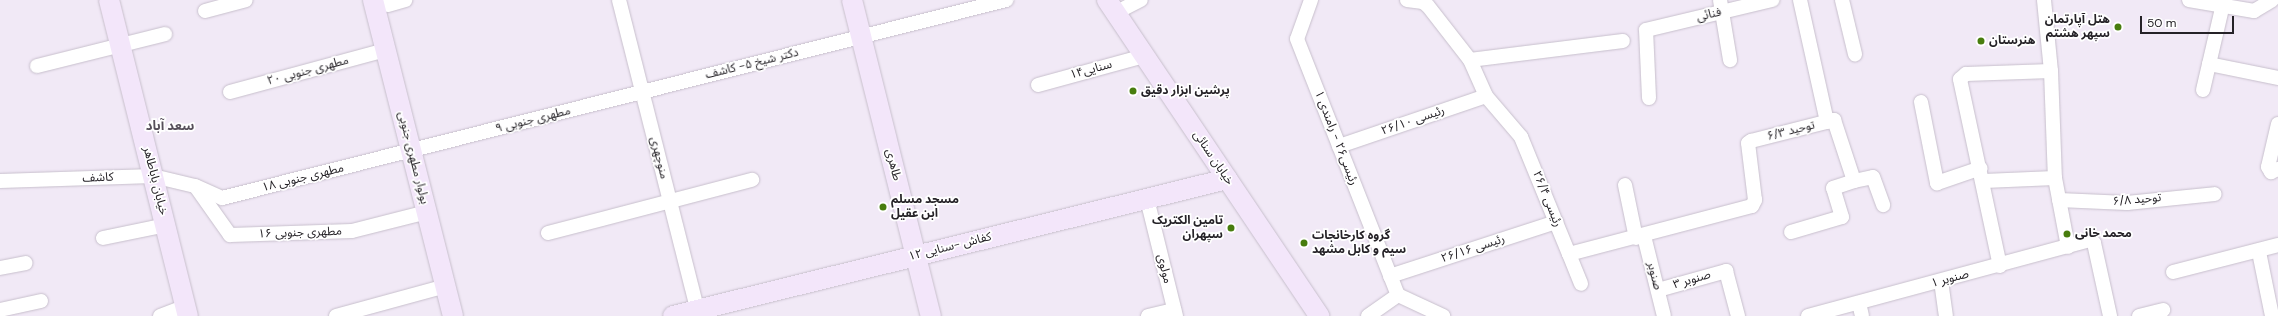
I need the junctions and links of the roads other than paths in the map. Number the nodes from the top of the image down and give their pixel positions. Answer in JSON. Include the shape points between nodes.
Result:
{"nodes":[{"id":1,"x":109,"y":0,"type":"edge"},
{"id":2,"x":246,"y":0,"type":"edge"},
{"id":3,"x":619,"y":0,"type":"edge"},
{"id":4,"x":852,"y":0,"type":"edge"},
{"id":5,"x":1006,"y":0,"type":"edge"},
{"id":6,"x":1141,"y":0,"type":"edge"},
{"id":7,"x":1311,"y":0,"type":"edge"},
{"id":8,"x":1407,"y":0,"type":"edge"},
{"id":9,"x":1772,"y":0,"type":"edge"},
{"id":10,"x":1800,"y":0,"type":"edge"},
{"id":11,"x":1842,"y":0,"type":"edge"},
{"id":12,"x":2044,"y":0,"type":"edge"},
{"id":13,"x":2189,"y":0,"type":"edge"},
{"id":14,"x":2272,"y":0,"type":"edge"},
{"id":15,"x":388,"y":1,"type":"edge"},
{"id":16,"x":1756,"y":2,"type":"edge"},
{"id":17,"x":2223,"y":4,"type":"edge"},
{"id":18,"x":1111,"y":6,"type":"edge"},
{"id":19,"x":1721,"y":6,"type":"edge"},
{"id":20,"x":205,"y":11,"type":"dead end"},
{"id":21,"x":165,"y":34,"type":"dead end"},
{"id":22,"x":861,"y":37,"type":"junction"},
{"id":23,"x":1623,"y":41,"type":"dead end"},
{"id":24,"x":120,"y":45,"type":"junction"},
{"id":25,"x":386,"y":50,"type":"junction"},
{"id":26,"x":1855,"y":54,"type":"dead end"},
{"id":27,"x":1144,"y":56,"type":"junction"},
{"id":28,"x":1470,"y":60,"type":"junction"},
{"id":29,"x":1730,"y":60,"type":"dead end"},
{"id":30,"x":2209,"y":64,"type":"junction"},
{"id":31,"x":37,"y":66,"type":"dead end"},
{"id":32,"x":2050,"y":72,"type":"junction"},
{"id":33,"x":2278,"y":78,"type":"edge"},
{"id":34,"x":1038,"y":85,"type":"dead end"},
{"id":35,"x":2203,"y":90,"type":"dead end"},
{"id":36,"x":230,"y":92,"type":"dead end"},
{"id":37,"x":642,"y":92,"type":"junction"},
{"id":38,"x":1486,"y":96,"type":"junction"},
{"id":39,"x":1649,"y":98,"type":"dead end"},
{"id":40,"x":1921,"y":102,"type":"dead end"},
{"id":41,"x":1830,"y":121,"type":"junction"},
{"id":42,"x":2278,"y":124,"type":"edge"},
{"id":43,"x":1339,"y":146,"type":"junction"},
{"id":44,"x":418,"y":149,"type":"junction"},
{"id":45,"x":2274,"y":170,"type":"edge"},
{"id":46,"x":1983,"y":174,"type":"junction"},
{"id":47,"x":153,"y":176,"type":"junction"},
{"id":48,"x":1227,"y":178,"type":"junction"},
{"id":49,"x":2055,"y":178,"type":"junction"},
{"id":50,"x":752,"y":180,"type":"dead end"},
{"id":51,"x":0,"y":181,"type":"edge"},
{"id":52,"x":1854,"y":181,"type":"junction"},
{"id":53,"x":1625,"y":185,"type":"dead end"},
{"id":54,"x":195,"y":186,"type":"junction"},
{"id":55,"x":2215,"y":194,"type":"dead end"},
{"id":56,"x":1146,"y":199,"type":"junction"},
{"id":57,"x":2059,"y":200,"type":"junction"},
{"id":58,"x":670,"y":202,"type":"junction"},
{"id":59,"x":1883,"y":205,"type":"dead end"},
{"id":60,"x":427,"y":212,"type":"junction"},
{"id":61,"x":1556,"y":222,"type":"junction"},
{"id":62,"x":166,"y":225,"type":"junction"},
{"id":63,"x":1791,"y":232,"type":"dead end"},
{"id":64,"x":548,"y":233,"type":"dead end"},
{"id":65,"x":1640,"y":237,"type":"junction"},
{"id":66,"x":103,"y":238,"type":"dead end"},
{"id":67,"x":2278,"y":245,"type":"edge"},
{"id":68,"x":2068,"y":248,"type":"junction"},
{"id":69,"x":2259,"y":252,"type":"junction"},
{"id":70,"x":1569,"y":254,"type":"junction"},
{"id":71,"x":916,"y":256,"type":"junction"},
{"id":72,"x":26,"y":263,"type":"dead end"},
{"id":73,"x":2000,"y":266,"type":"junction"},
{"id":74,"x":0,"y":268,"type":"edge"},
{"id":75,"x":2173,"y":272,"type":"dead end"},
{"id":76,"x":1390,"y":276,"type":"junction"},
{"id":77,"x":1941,"y":281,"type":"junction"},
{"id":78,"x":1581,"y":284,"type":"dead end"},
{"id":79,"x":446,"y":286,"type":"junction"},
{"id":80,"x":1658,"y":290,"type":"junction"},
{"id":81,"x":1398,"y":295,"type":"junction"},
{"id":82,"x":41,"y":301,"type":"dead end"},
{"id":83,"x":1861,"y":309,"type":"edge"},
{"id":84,"x":0,"y":310,"type":"edge"},
{"id":85,"x":2163,"y":310,"type":"dead end"},
{"id":86,"x":187,"y":311,"type":"edge"},
{"id":87,"x":698,"y":313,"type":"edge"},
{"id":88,"x":1175,"y":313,"type":"edge"},
{"id":89,"x":160,"y":316,"type":"edge"},
{"id":90,"x":336,"y":316,"type":"edge"},
{"id":91,"x":453,"y":316,"type":"edge"},
{"id":92,"x":467,"y":316,"type":"edge"},
{"id":93,"x":673,"y":316,"type":"edge"},
{"id":94,"x":931,"y":316,"type":"edge"},
{"id":95,"x":1148,"y":316,"type":"edge"},
{"id":96,"x":1320,"y":316,"type":"edge"},
{"id":97,"x":1368,"y":316,"type":"edge"},
{"id":98,"x":1443,"y":316,"type":"edge"},
{"id":99,"x":1664,"y":316,"type":"edge"},
{"id":100,"x":1738,"y":316,"type":"edge"},
{"id":101,"x":1808,"y":316,"type":"edge"},
{"id":102,"x":1946,"y":316,"type":"edge"},
{"id":103,"x":2110,"y":316,"type":"edge"},
{"id":104,"x":2139,"y":316,"type":"edge"},
{"id":105,"x":2272,"y":316,"type":"edge"}],
"edges":[{"from":1,"to":24,"type":"street","name":"خیابان باباطاهر"},
{"from":2,"to":20,"type":"street"},
{"from":3,"to":37,"type":"street","name":"منوچهری"},
{"from":4,"to":22,"type":"street","name":"طاهری"},
{"from":5,"to":22,"type":"street","name":"دکتر شیخ ۵- کاشف"},
{"from":6,"to":18,"type":"street"},
{"from":7,"to":43,"type":"street","name":"رئیسی۲۶ - رامندی ۱","via":[[1297,39]]},
{"from":8,"to":28,"type":"street","name":"رئیسی ۲۶/۴","via":[[1423,2],[1428,6]]},
{"from":9,"to":16,"type":"street","name":"فنائی"},
{"from":10,"to":41,"type":"street"},
{"from":11,"to":26,"type":"street"},
{"from":12,"to":32,"type":"street"},
{"from":13,"to":17,"type":"street"},
{"from":14,"to":17,"type":"street","via":[[2254,11]]},
{"from":15,"to":25,"type":"street","name":"بولوار مطهری جنوبی"},
{"from":15,"to":44,"type":"street","name":"بولوار مطهری جنوبی"},
{"from":16,"to":19,"type":"street","name":"فنائی"},
{"from":17,"to":30,"type":"street"},
{"from":18,"to":27,"type":"street","name":"خیابان سنائی"},
{"from":19,"to":29,"type":"street"},
{"from":19,"to":39,"type":"street","name":"فنائی","via":[[1646,30]]},
{"from":21,"to":24,"type":"street"},
{"from":22,"to":37,"type":"street","name":"دکتر شیخ ۵- کاشف"},
{"from":22,"to":71,"type":"street","name":"طاهری"},
{"from":23,"to":28,"type":"street"},
{"from":24,"to":31,"type":"street"},
{"from":24,"to":47,"type":"street","name":"خیابان باباطاهر"},
{"from":25,"to":36,"type":"street","name":"مطهری جنوبی ۲۰"},
{"from":25,"to":44,"type":"street","name":"بولوار مطهری جنوبی"},
{"from":27,"to":34,"type":"street","name":"سنایی۱۴"},
{"from":27,"to":48,"type":"street","name":"خیابان سنائی"},
{"from":28,"to":38,"type":"street","name":"رئیسی ۲۶/۴"},
{"from":30,"to":33,"type":"street"},
{"from":30,"to":35,"type":"street"},
{"from":32,"to":46,"type":"street","via":[[1962,75],[1960,79]]},
{"from":32,"to":49,"type":"street"},
{"from":37,"to":44,"type":"street","name":"مطهری جنوبی ۹"},
{"from":37,"to":58,"type":"street","name":"منوچهری"},
{"from":38,"to":43,"type":"street","name":"رئیسی ۲۶/۱۰"},
{"from":38,"to":61,"type":"street","name":"رئیسی ۲۶/۴","via":[[1521,137]]},
{"from":40,"to":46,"type":"street","via":[[1937,183]]},
{"from":41,"to":52,"type":"street"},
{"from":41,"to":65,"type":"street","name":"توحید ۶/۳","via":[[1748,143],[1754,204]]},
{"from":42,"to":45,"type":"street","via":[[2268,167]]},
{"from":43,"to":76,"type":"street","name":"رئیسی۲۶ - رامندی ۱"},
{"from":44,"to":54,"type":"street","name":"مطهری جنوبی ۱۸","via":[[222,198]]},
{"from":44,"to":60,"type":"street","name":"بولوار مطهری جنوبی"},
{"from":44,"to":92,"type":"street","name":"بولوار مطهری جنوبی"},
{"from":46,"to":49,"type":"street"},
{"from":46,"to":73,"type":"street"},
{"from":47,"to":51,"type":"street","name":"کاشف"},
{"from":47,"to":54,"type":"street","name":"کاشف"},
{"from":47,"to":62,"type":"street","name":"خیابان باباطاهر"},
{"from":48,"to":56,"type":"street","name":"کفاش -سنایی ۱۲"},
{"from":48,"to":96,"type":"street","name":"خیابان سنائی"},
{"from":49,"to":57,"type":"street"},
{"from":50,"to":58,"type":"street"},
{"from":52,"to":59,"type":"street","via":[[1874,177]]},
{"from":52,"to":63,"type":"street","via":[[1833,188],[1842,217]]},
{"from":53,"to":65,"type":"street","name":"صنوبر"},
{"from":54,"to":60,"type":"street","name":"مطهری جنوبی ۱۶","via":[[230,235],[352,231]]},
{"from":55,"to":57,"type":"street","name":"توحید ۶/۸","via":[[2127,203]]},
{"from":56,"to":71,"type":"street","name":"کفاش -سنایی ۱۲"},
{"from":56,"to":88,"type":"street","name":"مولوی"},
{"from":57,"to":68,"type":"street"},
{"from":58,"to":64,"type":"street"},
{"from":58,"to":87,"type":"street","name":"منوچهری"},
{"from":60,"to":79,"type":"street","name":"بولوار مطهری جنوبی"},
{"from":61,"to":70,"type":"street","name":"رئیسی ۲۶/۴"},
{"from":61,"to":76,"type":"street","name":"رئیسی ۲۶/۱۶"},
{"from":62,"to":66,"type":"street"},
{"from":62,"to":86,"type":"street","name":"خیابان باباطاهر"},
{"from":65,"to":70,"type":"street"},
{"from":65,"to":80,"type":"street","name":"صنوبر"},
{"from":67,"to":69,"type":"street"},
{"from":68,"to":73,"type":"street","name":"صنوبر ۱"},
{"from":68,"to":103,"type":"street","name":"صنوبر ۱","via":[[2092,241]]},
{"from":69,"to":75,"type":"street"},
{"from":69,"to":105,"type":"street"},
{"from":70,"to":78,"type":"street","name":"رئیسی ۲۶/۴"},
{"from":71,"to":87,"type":"street","name":"کفاش -سنایی ۱۲"},
{"from":71,"to":94,"type":"street","name":"طاهری"},
{"from":72,"to":74,"type":"street"},
{"from":73,"to":77,"type":"street","name":"صنوبر ۱"},
{"from":76,"to":81,"type":"street","name":"رئیسی۲۶ - رامندی ۱"},
{"from":77,"to":83,"type":"street","name":"صنوبر ۱"},
{"from":77,"to":102,"type":"street"},
{"from":79,"to":90,"type":"street"},
{"from":79,"to":91,"type":"street","name":"بولوار مطهری جنوبی"},
{"from":80,"to":99,"type":"street","name":"صنوبر"},
{"from":80,"to":100,"type":"street","name":"صنوبر ۳","via":[[1726,272]]},
{"from":81,"to":97,"type":"street"},
{"from":81,"to":98,"type":"street"},
{"from":82,"to":84,"type":"street"},
{"from":83,"to":101,"type":"street","name":"صنوبر ۱"},
{"from":85,"to":104,"type":"street"},
{"from":86,"to":89,"type":"street"},
{"from":87,"to":93,"type":"street","name":"کفاش -سنایی ۱۲"},
{"from":88,"to":95,"type":"street"}]}
